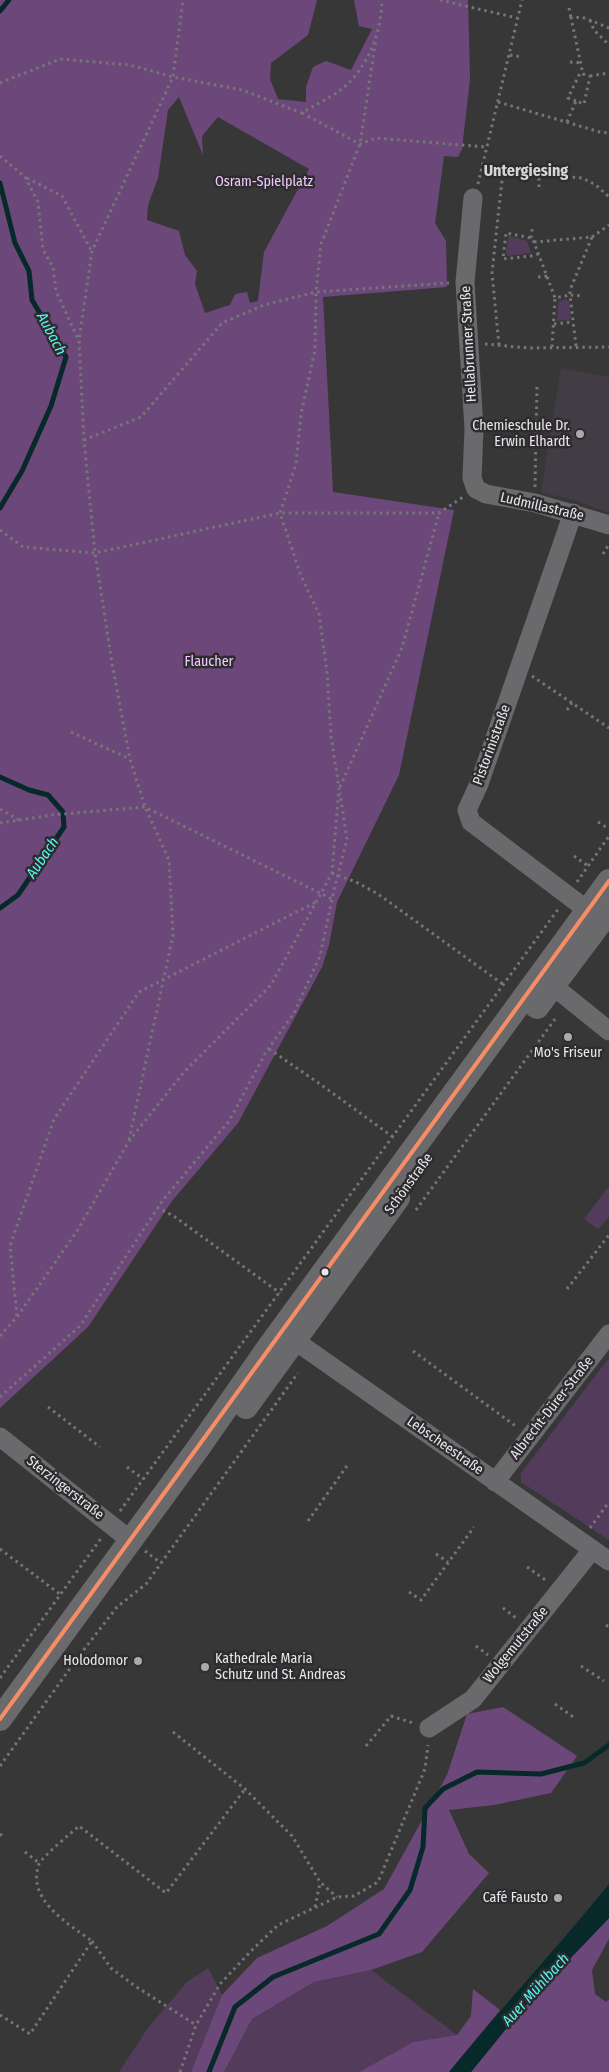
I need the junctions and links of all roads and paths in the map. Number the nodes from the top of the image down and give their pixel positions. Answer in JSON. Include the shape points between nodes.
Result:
{"nodes":[{"id":1,"x":183,"y":0,"type":"edge"},
{"id":2,"x":382,"y":0,"type":"edge"},
{"id":3,"x":440,"y":0,"type":"edge"},
{"id":4,"x":522,"y":0,"type":"edge"},
{"id":5,"x":569,"y":8,"type":"dead end"},
{"id":6,"x":517,"y":18,"type":"junction"},
{"id":7,"x":571,"y":18,"type":"junction"},
{"id":8,"x":590,"y":20,"type":"junction"},
{"id":9,"x":609,"y":28,"type":"edge"},
{"id":10,"x":376,"y":39,"type":"junction"},
{"id":11,"x":609,"y":45,"type":"edge"},
{"id":12,"x":510,"y":55,"type":"junction"},
{"id":13,"x":522,"y":57,"type":"dead end"},
{"id":14,"x":570,"y":62,"type":"dead end"},
{"id":15,"x":581,"y":63,"type":"junction"},
{"id":16,"x":609,"y":72,"type":"edge"},
{"id":17,"x":584,"y":74,"type":"junction"},
{"id":18,"x":590,"y":76,"type":"junction"},
{"id":19,"x":173,"y":77,"type":"junction"},
{"id":20,"x":0,"y":83,"type":"edge"},
{"id":21,"x":498,"y":102,"type":"junction"},
{"id":22,"x":576,"y":102,"type":"junction"},
{"id":23,"x":302,"y":113,"type":"junction"},
{"id":24,"x":567,"y":122,"type":"junction"},
{"id":25,"x":609,"y":132,"type":"edge"},
{"id":26,"x":360,"y":144,"type":"junction"},
{"id":27,"x":486,"y":147,"type":"junction"},
{"id":28,"x":0,"y":156,"type":"edge"},
{"id":29,"x":482,"y":169,"type":"junction"},
{"id":30,"x":503,"y":171,"type":"junction"},
{"id":31,"x":539,"y":174,"type":"junction"},
{"id":32,"x":25,"y":177,"type":"junction"},
{"id":33,"x":539,"y":187,"type":"dead end"},
{"id":34,"x":609,"y":197,"type":"edge"},
{"id":35,"x":473,"y":198,"type":"joint"},
{"id":36,"x":609,"y":225,"type":"edge"},
{"id":37,"x":532,"y":229,"type":"dead end"},
{"id":38,"x":592,"y":237,"type":"junction"},
{"id":39,"x":531,"y":238,"type":"junction"},
{"id":40,"x":534,"y":242,"type":"junction"},
{"id":41,"x":92,"y":251,"type":"junction"},
{"id":42,"x":538,"y":254,"type":"junction"},
{"id":43,"x":547,"y":276,"type":"junction"},
{"id":44,"x":538,"y":277,"type":"dead end"},
{"id":45,"x":465,"y":282,"type":"junction"},
{"id":46,"x":316,"y":292,"type":"junction"},
{"id":47,"x":570,"y":295,"type":"junction"},
{"id":48,"x":582,"y":296,"type":"dead end"},
{"id":49,"x":555,"y":298,"type":"junction"},
{"id":50,"x":572,"y":322,"type":"junction"},
{"id":51,"x":554,"y":324,"type":"junction"},
{"id":52,"x":79,"y":340,"type":"junction"},
{"id":53,"x":468,"y":343,"type":"junction"},
{"id":54,"x":500,"y":345,"type":"junction"},
{"id":55,"x":576,"y":346,"type":"junction"},
{"id":56,"x":552,"y":347,"type":"junction"},
{"id":57,"x":609,"y":347,"type":"edge"},
{"id":58,"x":537,"y":385,"type":"dead end"},
{"id":59,"x":84,"y":440,"type":"junction"},
{"id":60,"x":476,"y":489,"type":"junction"},
{"id":61,"x":535,"y":503,"type":"junction"},
{"id":62,"x":439,"y":513,"type":"junction"},
{"id":63,"x":573,"y":513,"type":"junction"},
{"id":64,"x":280,"y":514,"type":"junction"},
{"id":65,"x":609,"y":525,"type":"edge"},
{"id":66,"x":0,"y":530,"type":"edge"},
{"id":67,"x":609,"y":544,"type":"edge"},
{"id":68,"x":95,"y":553,"type":"junction"},
{"id":69,"x":603,"y":554,"type":"dead end"},
{"id":70,"x":519,"y":668,"type":"junction"},
{"id":71,"x":572,"y":703,"type":"junction"},
{"id":72,"x":567,"y":710,"type":"dead end"},
{"id":73,"x":609,"y":728,"type":"edge"},
{"id":74,"x":70,"y":732,"type":"dead end"},
{"id":75,"x":130,"y":759,"type":"junction"},
{"id":76,"x":339,"y":788,"type":"junction"},
{"id":77,"x":145,"y":807,"type":"junction"},
{"id":78,"x":0,"y":809,"type":"edge"},
{"id":79,"x":19,"y":820,"type":"junction"},
{"id":80,"x":598,"y":822,"type":"dead end"},
{"id":81,"x":0,"y":823,"type":"edge"},
{"id":82,"x":609,"y":830,"type":"edge"},
{"id":83,"x":609,"y":836,"type":"edge"},
{"id":84,"x":574,"y":856,"type":"dead end"},
{"id":85,"x":588,"y":866,"type":"junction"},
{"id":86,"x":332,"y":873,"type":"junction"},
{"id":87,"x":338,"y":875,"type":"junction"},
{"id":88,"x":609,"y":881,"type":"edge"},
{"id":89,"x":321,"y":894,"type":"junction"},
{"id":90,"x":568,"y":895,"type":"junction"},
{"id":91,"x":332,"y":899,"type":"junction"},
{"id":92,"x":316,"y":902,"type":"junction"},
{"id":93,"x":599,"y":914,"type":"edge"},
{"id":94,"x":164,"y":978,"type":"junction"},
{"id":95,"x":504,"y":985,"type":"junction"},
{"id":96,"x":553,"y":987,"type":"junction"},
{"id":97,"x":609,"y":1031,"type":"edge"},
{"id":98,"x":269,"y":1049,"type":"junction"},
{"id":99,"x":393,"y":1137,"type":"junction"},
{"id":100,"x":129,"y":1141,"type":"junction"},
{"id":101,"x":158,"y":1207,"type":"junction"},
{"id":102,"x":411,"y":1216,"type":"dead end"},
{"id":103,"x":609,"y":1235,"type":"edge"},
{"id":104,"x":567,"y":1288,"type":"dead end"},
{"id":105,"x":280,"y":1292,"type":"junction"},
{"id":106,"x":17,"y":1316,"type":"junction"},
{"id":107,"x":609,"y":1334,"type":"edge"},
{"id":108,"x":0,"y":1336,"type":"edge"},
{"id":109,"x":296,"y":1341,"type":"junction"},
{"id":110,"x":412,"y":1351,"type":"dead end"},
{"id":111,"x":0,"y":1397,"type":"edge"},
{"id":112,"x":48,"y":1407,"type":"dead end"},
{"id":113,"x":513,"y":1425,"type":"dead end"},
{"id":114,"x":0,"y":1437,"type":"edge"},
{"id":115,"x":100,"y":1447,"type":"dead end"},
{"id":116,"x":349,"y":1463,"type":"dead end"},
{"id":117,"x":127,"y":1467,"type":"dead end"},
{"id":118,"x":143,"y":1479,"type":"junction"},
{"id":119,"x":495,"y":1482,"type":"junction"},
{"id":120,"x":609,"y":1502,"type":"edge"},
{"id":121,"x":308,"y":1521,"type":"dead end"},
{"id":122,"x":111,"y":1524,"type":"junction"},
{"id":123,"x":474,"y":1527,"type":"dead end"},
{"id":124,"x":590,"y":1527,"type":"dead end"},
{"id":125,"x":130,"y":1540,"type":"junction"},
{"id":126,"x":0,"y":1548,"type":"edge"},
{"id":127,"x":592,"y":1550,"type":"junction"},
{"id":128,"x":436,"y":1554,"type":"dead end"},
{"id":129,"x":609,"y":1561,"type":"edge"},
{"id":130,"x":448,"y":1562,"type":"junction"},
{"id":131,"x":527,"y":1567,"type":"dead end"},
{"id":132,"x":50,"y":1587,"type":"dead end"},
{"id":133,"x":560,"y":1590,"type":"junction"},
{"id":134,"x":409,"y":1592,"type":"dead end"},
{"id":135,"x":581,"y":1666,"type":"dead end"},
{"id":136,"x":0,"y":1678,"type":"edge"},
{"id":137,"x":604,"y":1681,"type":"dead end"},
{"id":138,"x":555,"y":1704,"type":"dead end"},
{"id":139,"x":0,"y":1719,"type":"edge"},
{"id":140,"x":576,"y":1719,"type":"dead end"},
{"id":141,"x":429,"y":1728,"type":"junction"},
{"id":142,"x":173,"y":1732,"type":"dead end"},
{"id":143,"x":366,"y":1746,"type":"dead end"},
{"id":144,"x":0,"y":1766,"type":"edge"},
{"id":145,"x":245,"y":1789,"type":"junction"},
{"id":146,"x":0,"y":1834,"type":"edge"},
{"id":147,"x":4,"y":1837,"type":"dead end"},
{"id":148,"x":25,"y":1852,"type":"dead end"},
{"id":149,"x":39,"y":1863,"type":"junction"},
{"id":150,"x":320,"y":1882,"type":"junction"},
{"id":151,"x":337,"y":1897,"type":"junction"},
{"id":152,"x":315,"y":1907,"type":"junction"},
{"id":153,"x":92,"y":1941,"type":"junction"},
{"id":154,"x":0,"y":2015,"type":"edge"},
{"id":155,"x":196,"y":2025,"type":"junction"},
{"id":156,"x":180,"y":2072,"type":"edge"}],
"edges":[{"from":1,"to":19,"type":"path"},
{"from":2,"to":10,"type":"path"},
{"from":3,"to":6,"type":"path"},
{"from":4,"to":6,"type":"path"},
{"from":5,"to":7,"type":"path"},
{"from":6,"to":12,"type":"path"},
{"from":7,"to":8,"type":"path"},
{"from":7,"to":15,"type":"path"},
{"from":8,"to":9,"type":"path"},
{"from":8,"to":11,"type":"path","via":[[594,30]]},
{"from":10,"to":23,"type":"path","via":[[362,68],[341,90]]},
{"from":10,"to":26,"type":"path"},
{"from":12,"to":13,"type":"path"},
{"from":12,"to":21,"type":"path"},
{"from":14,"to":15,"type":"path"},
{"from":15,"to":17,"type":"path"},
{"from":16,"to":18,"type":"path"},
{"from":17,"to":18,"type":"path"},
{"from":17,"to":22,"type":"path","via":[[580,73],[568,98]]},
{"from":18,"to":22,"type":"path","via":[[584,104]]},
{"from":19,"to":20,"type":"path","via":[[130,65],[60,58]]},
{"from":19,"to":23,"type":"path","via":[[242,90]]},
{"from":19,"to":41,"type":"path"},
{"from":21,"to":24,"type":"path"},
{"from":21,"to":27,"type":"path"},
{"from":22,"to":24,"type":"path"},
{"from":23,"to":26,"type":"path"},
{"from":24,"to":25,"type":"path"},
{"from":26,"to":27,"type":"path","via":[[376,138]]},
{"from":26,"to":46,"type":"path","via":[[321,244]]},
{"from":27,"to":29,"type":"path"},
{"from":28,"to":32,"type":"path"},
{"from":29,"to":30,"type":"path"},
{"from":29,"to":35,"type":"path"},
{"from":30,"to":31,"type":"path"},
{"from":30,"to":54,"type":"path","via":[[492,273]]},
{"from":31,"to":33,"type":"path"},
{"from":31,"to":34,"type":"path","via":[[582,178]]},
{"from":32,"to":41,"type":"path","via":[[62,196]]},
{"from":32,"to":52,"type":"path","via":[[38,202],[42,250],[54,267],[56,291]]},
{"from":35,"to":45,"type":"street","name":"Hellabrunner Straße"},
{"from":36,"to":38,"type":"path"},
{"from":37,"to":39,"type":"path"},
{"from":38,"to":40,"type":"path"},
{"from":38,"to":47,"type":"path"},
{"from":39,"to":40,"type":"path"},
{"from":39,"to":42,"type":"path","via":[[506,233],[503,258]]},
{"from":40,"to":42,"type":"path"},
{"from":41,"to":52,"type":"path"},
{"from":42,"to":43,"type":"path"},
{"from":43,"to":44,"type":"path"},
{"from":43,"to":49,"type":"path"},
{"from":45,"to":46,"type":"path"},
{"from":45,"to":53,"type":"street","name":"Hellabrunner Straße"},
{"from":46,"to":59,"type":"path","via":[[264,305],[222,323],[141,417]]},
{"from":46,"to":64,"type":"path","via":[[315,350],[301,414],[296,464]]},
{"from":47,"to":48,"type":"path"},
{"from":47,"to":49,"type":"path"},
{"from":47,"to":50,"type":"path"},
{"from":49,"to":51,"type":"path"},
{"from":50,"to":51,"type":"path"},
{"from":50,"to":55,"type":"path"},
{"from":51,"to":56,"type":"path"},
{"from":52,"to":59,"type":"path"},
{"from":53,"to":54,"type":"path"},
{"from":53,"to":60,"type":"street","name":"Hellabrunner Straße","via":[[474,429],[472,478]]},
{"from":54,"to":56,"type":"path"},
{"from":55,"to":56,"type":"path"},
{"from":55,"to":57,"type":"path"},
{"from":58,"to":61,"type":"path"},
{"from":59,"to":68,"type":"path"},
{"from":60,"to":61,"type":"street","name":"Ludmillastraße","via":[[486,494]]},
{"from":60,"to":62,"type":"path"},
{"from":61,"to":63,"type":"street","name":"Ludmillastraße"},
{"from":62,"to":64,"type":"path"},
{"from":62,"to":76,"type":"path","via":[[402,648]]},
{"from":63,"to":65,"type":"street","name":"Ludmillastraße"},
{"from":63,"to":70,"type":"street","name":"Pistorinistraße"},
{"from":64,"to":68,"type":"path"},
{"from":64,"to":76,"type":"path","via":[[301,576],[319,614]]},
{"from":66,"to":68,"type":"path","via":[[23,547]]},
{"from":67,"to":69,"type":"path"},
{"from":68,"to":75,"type":"path"},
{"from":70,"to":71,"type":"path"},
{"from":70,"to":90,"type":"street","name":"Pistorinistraße","via":[[467,810],[471,822]]},
{"from":71,"to":72,"type":"path"},
{"from":71,"to":73,"type":"path"},
{"from":74,"to":75,"type":"path"},
{"from":75,"to":77,"type":"path"},
{"from":76,"to":86,"type":"path"},
{"from":76,"to":87,"type":"path","via":[[347,839]]},
{"from":77,"to":79,"type":"path"},
{"from":77,"to":89,"type":"path"},
{"from":77,"to":94,"type":"path","via":[[169,860],[173,935]]},
{"from":78,"to":79,"type":"path"},
{"from":79,"to":81,"type":"path"},
{"from":80,"to":82,"type":"path"},
{"from":83,"to":85,"type":"path"},
{"from":84,"to":85,"type":"path"},
{"from":85,"to":90,"type":"path"},
{"from":86,"to":87,"type":"path"},
{"from":86,"to":89,"type":"path"},
{"from":87,"to":91,"type":"path"},
{"from":87,"to":95,"type":"path","via":[[378,894]]},
{"from":88,"to":93,"type":"street","name":"Schönstraße"},
{"from":89,"to":91,"type":"path"},
{"from":89,"to":92,"type":"path"},
{"from":90,"to":93,"type":"street","name":"Pistorinistraße"},
{"from":90,"to":95,"type":"path"},
{"from":91,"to":98,"type":"path","via":[[320,956],[294,1013]]},
{"from":92,"to":94,"type":"path"},
{"from":92,"to":100,"type":"path","via":[[271,985],[184,1072]]},
{"from":93,"to":96,"type":"street","name":"Schönstraße"},
{"from":94,"to":100,"type":"path"},
{"from":94,"to":106,"type":"path","via":[[139,992],[54,1119],[10,1246]]},
{"from":95,"to":99,"type":"path"},
{"from":96,"to":97,"type":"street"},
{"from":96,"to":102,"type":"path"},
{"from":96,"to":109,"type":"street","name":"Schönstraße"},
{"from":98,"to":99,"type":"path"},
{"from":98,"to":101,"type":"path","via":[[229,1121]]},
{"from":99,"to":105,"type":"path"},
{"from":100,"to":106,"type":"path","via":[[77,1231]]},
{"from":101,"to":105,"type":"path"},
{"from":101,"to":111,"type":"path","via":[[80,1326]]},
{"from":103,"to":104,"type":"path"},
{"from":105,"to":118,"type":"path"},
{"from":106,"to":108,"type":"path"},
{"from":107,"to":119,"type":"street","name":"Albrecht-Dürer-Straße"},
{"from":109,"to":119,"type":"street","name":"Lebscheestraße"},
{"from":109,"to":125,"type":"street","name":"Schönstraße","via":[[242,1413],[199,1448]]},
{"from":109,"to":144,"type":"path","via":[[146,1584],[117,1607]]},
{"from":110,"to":113,"type":"path"},
{"from":112,"to":115,"type":"path"},
{"from":114,"to":122,"type":"street","name":"Sterzingerstraße"},
{"from":116,"to":121,"type":"path"},
{"from":117,"to":118,"type":"path"},
{"from":118,"to":122,"type":"path"},
{"from":119,"to":127,"type":"street","name":"Lebscheestraße"},
{"from":120,"to":124,"type":"path"},
{"from":122,"to":125,"type":"street","name":"Sterzingerstraße"},
{"from":122,"to":136,"type":"path"},
{"from":123,"to":130,"type":"path"},
{"from":125,"to":139,"type":"street","name":"Schönstraße"},
{"from":126,"to":132,"type":"path"},
{"from":127,"to":129,"type":"street","name":"Lebscheestraße"},
{"from":127,"to":133,"type":"street","name":"Wolgemutstraße"},
{"from":128,"to":130,"type":"path"},
{"from":130,"to":134,"type":"path","via":[[421,1600]]},
{"from":131,"to":133,"type":"path"},
{"from":133,"to":141,"type":"street","name":"Wolgemutstraße","via":[[473,1699]]},
{"from":135,"to":137,"type":"path"},
{"from":138,"to":140,"type":"path"},
{"from":141,"to":143,"type":"path","via":[[391,1716]]},
{"from":141,"to":151,"type":"path","via":[[425,1769],[378,1882],[354,1896]]},
{"from":142,"to":145,"type":"path"},
{"from":145,"to":149,"type":"path","via":[[166,1893],[79,1826]]},
{"from":145,"to":150,"type":"path","via":[[292,1836]]},
{"from":146,"to":147,"type":"path"},
{"from":148,"to":149,"type":"path"},
{"from":149,"to":153,"type":"path","via":[[36,1886],[44,1901]]},
{"from":150,"to":151,"type":"path"},
{"from":150,"to":152,"type":"path"},
{"from":151,"to":152,"type":"path"},
{"from":152,"to":155,"type":"path","via":[[278,1925],[252,1950],[220,1984]]},
{"from":153,"to":154,"type":"path","via":[[30,2034]]},
{"from":153,"to":155,"type":"path","via":[[111,1968]]},
{"from":155,"to":156,"type":"path"}]}
